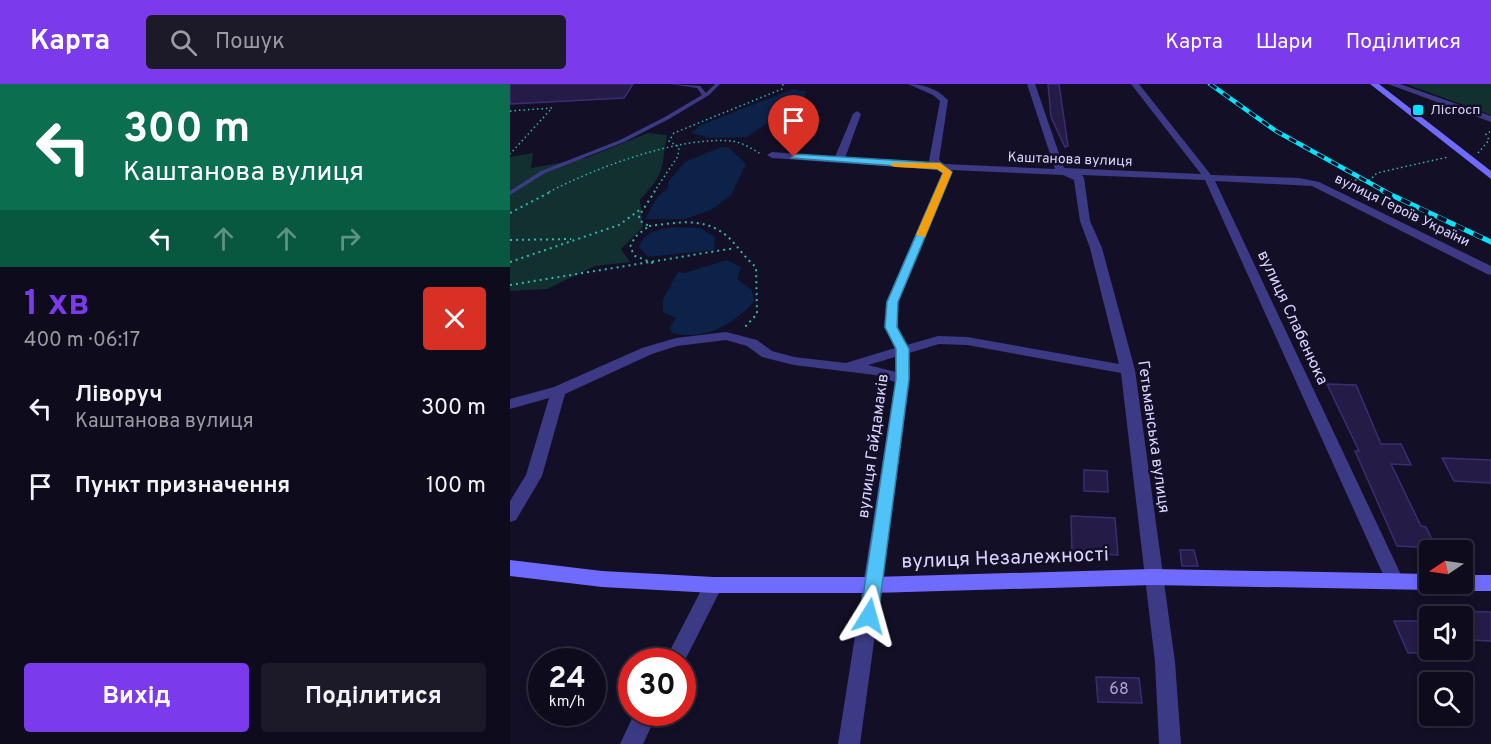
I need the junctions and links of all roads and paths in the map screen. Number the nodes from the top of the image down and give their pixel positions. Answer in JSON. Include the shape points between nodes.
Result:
{"nodes":[{"id":1,"x":672,"y":84,"type":"edge"},
{"id":2,"x":718,"y":84,"type":"edge"},
{"id":3,"x":783,"y":84,"type":"edge"},
{"id":4,"x":912,"y":84,"type":"edge"},
{"id":5,"x":1031,"y":84,"type":"edge"},
{"id":6,"x":1135,"y":84,"type":"edge"},
{"id":7,"x":1374,"y":84,"type":"edge"},
{"id":8,"x":1392,"y":84,"type":"edge"},
{"id":9,"x":705,"y":95,"type":"junction"},
{"id":10,"x":510,"y":111,"type":"edge"},
{"id":11,"x":857,"y":114,"type":"dead end"},
{"id":12,"x":1491,"y":119,"type":"edge"},
{"id":13,"x":1491,"y":131,"type":"edge"},
{"id":14,"x":679,"y":147,"type":"junction"},
{"id":15,"x":510,"y":154,"type":"edge"},
{"id":16,"x":772,"y":155,"type":"joint"},
{"id":17,"x":1464,"y":155,"type":"junction"},
{"id":18,"x":839,"y":160,"type":"junction"},
{"id":19,"x":940,"y":166,"type":"junction"},
{"id":20,"x":1067,"y":174,"type":"junction"},
{"id":21,"x":1491,"y":176,"type":"edge"},
{"id":22,"x":1209,"y":178,"type":"junction"},
{"id":23,"x":1335,"y":180,"type":"dead end"},
{"id":24,"x":1299,"y":181,"type":"joint"},
{"id":25,"x":510,"y":193,"type":"edge"},
{"id":26,"x":643,"y":207,"type":"junction"},
{"id":27,"x":510,"y":213,"type":"edge"},
{"id":28,"x":649,"y":226,"type":"junction"},
{"id":29,"x":575,"y":239,"type":"junction"},
{"id":30,"x":510,"y":240,"type":"edge"},
{"id":31,"x":735,"y":248,"type":"junction"},
{"id":32,"x":510,"y":262,"type":"edge"},
{"id":33,"x":653,"y":262,"type":"junction"},
{"id":34,"x":1491,"y":271,"type":"edge"},
{"id":35,"x":510,"y":285,"type":"edge"},
{"id":36,"x":733,"y":338,"type":"junction"},
{"id":37,"x":902,"y":349,"type":"junction"},
{"id":38,"x":848,"y":367,"type":"junction"},
{"id":39,"x":1128,"y":370,"type":"junction"},
{"id":40,"x":903,"y":379,"type":"junction"},
{"id":41,"x":559,"y":391,"type":"junction"},
{"id":42,"x":510,"y":404,"type":"edge"},
{"id":43,"x":510,"y":516,"type":"edge"},
{"id":44,"x":510,"y":568,"type":"edge"},
{"id":45,"x":1152,"y":577,"type":"junction"},
{"id":46,"x":1395,"y":581,"type":"junction"},
{"id":47,"x":1419,"y":582,"type":"edge"},
{"id":48,"x":1473,"y":583,"type":"edge"},
{"id":49,"x":1491,"y":583,"type":"edge"},
{"id":50,"x":714,"y":585,"type":"junction"},
{"id":51,"x":873,"y":585,"type":"junction"},
{"id":52,"x":681,"y":648,"type":"edge"},
{"id":53,"x":640,"y":726,"type":"edge"},
{"id":54,"x":631,"y":744,"type":"edge"},
{"id":55,"x":849,"y":744,"type":"edge"},
{"id":56,"x":1170,"y":744,"type":"edge"}],
"edges":[{"from":1,"to":9,"type":"lane","via":[[698,87]]},
{"from":2,"to":9,"type":"lane"},
{"from":3,"to":14,"type":"path","via":[[782,89],[675,133],[669,141]]},
{"from":4,"to":19,"type":"street","name":"вулиця Гайдамаків","via":[[944,100],[934,161]]},
{"from":5,"to":20,"type":"street","name":"Гетьманська вулиця","via":[[1060,170]]},
{"from":6,"to":22,"type":"street","name":"вулиця Слабенюка"},
{"from":7,"to":17,"type":"street"},
{"from":8,"to":12,"type":"street"},
{"from":9,"to":25,"type":"lane","via":[[622,141],[543,172]]},
{"from":10,"to":15,"type":"path","via":[[552,108]]},
{"from":11,"to":18,"type":"street"},
{"from":13,"to":17,"type":"path","via":[[1486,134],[1489,140],[1476,154]]},
{"from":14,"to":16,"type":"path","via":[[732,141]]},
{"from":14,"to":26,"type":"path","via":[[672,167]]},
{"from":14,"to":27,"type":"path","via":[[644,153],[555,189]]},
{"from":16,"to":18,"type":"street","name":"Каштанова вулиця"},
{"from":17,"to":21,"type":"street"},
{"from":17,"to":23,"type":"path","via":[[1401,166],[1363,181]]},
{"from":18,"to":19,"type":"street","name":"Каштанова вулиця"},
{"from":19,"to":20,"type":"street","name":"Каштанова вулиця"},
{"from":19,"to":37,"type":"street","name":"вулиця Гайдамаків","via":[[946,169],[946,178],[892,302],[891,327]]},
{"from":20,"to":22,"type":"street","name":"Каштанова вулиця"},
{"from":20,"to":39,"type":"street","name":"Гетьманська вулиця","via":[[1079,178],[1085,221],[1096,248]]},
{"from":22,"to":24,"type":"street","name":"Каштанова вулиця"},
{"from":22,"to":46,"type":"street","name":"вулиця Слабенюка"},
{"from":24,"to":34,"type":"street","name":"вулиця Героїв України","via":[[1315,184]]},
{"from":26,"to":28,"type":"path","via":[[640,221]]},
{"from":26,"to":29,"type":"path","via":[[619,225]]},
{"from":28,"to":31,"type":"path","via":[[700,221],[727,236]]},
{"from":28,"to":33,"type":"path","via":[[632,237],[629,245],[631,254],[638,259]]},
{"from":29,"to":30,"type":"path"},
{"from":29,"to":32,"type":"path"},
{"from":31,"to":33,"type":"path"},
{"from":31,"to":36,"type":"path","via":[[756,267],[759,298],[758,314]]},
{"from":33,"to":35,"type":"path"},
{"from":36,"to":38,"type":"street","via":[[752,343],[767,354]]},
{"from":36,"to":41,"type":"street","via":[[666,345]]},
{"from":37,"to":38,"type":"street"},
{"from":37,"to":39,"type":"street","via":[[938,340],[967,340]]},
{"from":37,"to":40,"type":"street","name":"вулиця Гайдамаків"},
{"from":38,"to":40,"type":"street"},
{"from":39,"to":45,"type":"street","name":"Гетьманська вулиця"},
{"from":40,"to":51,"type":"street","name":"вулиця Гайдамаків"},
{"from":41,"to":42,"type":"street"},
{"from":41,"to":43,"type":"street","via":[[534,476]]},
{"from":44,"to":50,"type":"street","name":"вулиця Незалежності","via":[[602,579]]},
{"from":45,"to":46,"type":"street","name":"вулиця Незалежності"},
{"from":45,"to":51,"type":"street","name":"вулиця Незалежності"},
{"from":45,"to":56,"type":"street","name":"Гетьманська вулиця","via":[[1165,662]]},
{"from":46,"to":47,"type":"street","name":"вулиця Незалежності"},
{"from":48,"to":49,"type":"street"},
{"from":50,"to":51,"type":"street","name":"вулиця Незалежності"},
{"from":50,"to":52,"type":"street"},
{"from":51,"to":55,"type":"street","name":"вулиця Гайдамаків"},
{"from":53,"to":54,"type":"street"}]}
